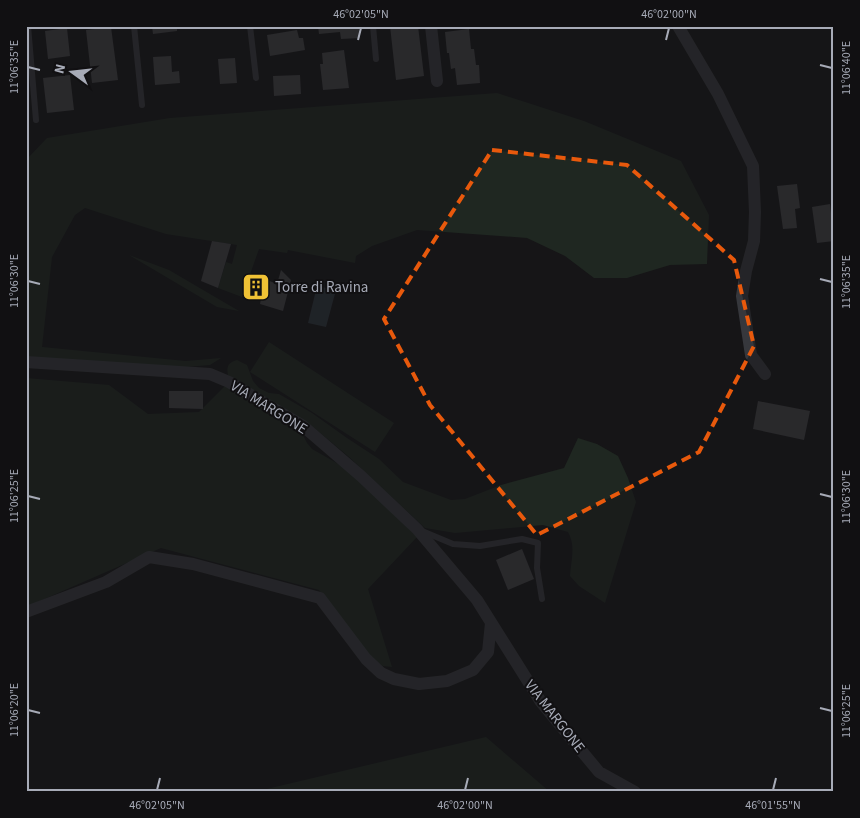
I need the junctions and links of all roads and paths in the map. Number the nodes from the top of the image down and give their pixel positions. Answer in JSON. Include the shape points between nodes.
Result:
{"nodes":[{"id":1,"x":28,"y":26,"type":"edge"},
{"id":2,"x":134,"y":26,"type":"edge"},
{"id":3,"x":250,"y":26,"type":"edge"},
{"id":4,"x":373,"y":26,"type":"edge"},
{"id":5,"x":431,"y":26,"type":"edge"},
{"id":6,"x":678,"y":26,"type":"edge"},
{"id":7,"x":376,"y":59,"type":"dead end"},
{"id":8,"x":256,"y":78,"type":"dead end"},
{"id":9,"x":437,"y":81,"type":"dead end"},
{"id":10,"x":142,"y":104,"type":"dead end"},
{"id":11,"x":36,"y":120,"type":"dead end"},
{"id":12,"x":26,"y":362,"type":"edge"},
{"id":13,"x":765,"y":374,"type":"dead end"},
{"id":14,"x":417,"y":529,"type":"junction"},
{"id":15,"x":542,"y":599,"type":"dead end"},
{"id":16,"x":26,"y":612,"type":"edge"},
{"id":17,"x":491,"y":623,"type":"junction"},
{"id":18,"x":635,"y":792,"type":"edge"}],
"edges":[{"from":1,"to":11,"type":"lane"},
{"from":2,"to":10,"type":"lane"},
{"from":3,"to":8,"type":"lane"},
{"from":4,"to":7,"type":"lane"},
{"from":5,"to":9,"type":"street"},
{"from":6,"to":13,"type":"street","via":[[718,94],[753,166],[754,241],[742,296],[751,355]]},
{"from":12,"to":14,"type":"street","name":"VIA MARGONE","via":[[220,377],[303,426]]},
{"from":14,"to":15,"type":"lane","via":[[453,544],[480,546],[522,539],[538,543],[537,568]]},
{"from":14,"to":17,"type":"street","name":"VIA MARGONE","via":[[477,600]]},
{"from":16,"to":17,"type":"street","via":[[106,582],[149,557],[193,564],[320,598],[366,659],[381,673],[419,684],[447,681],[473,670],[488,652]]},
{"from":17,"to":18,"type":"street","name":"VIA MARGONE","via":[[541,702],[599,772]]}]}
